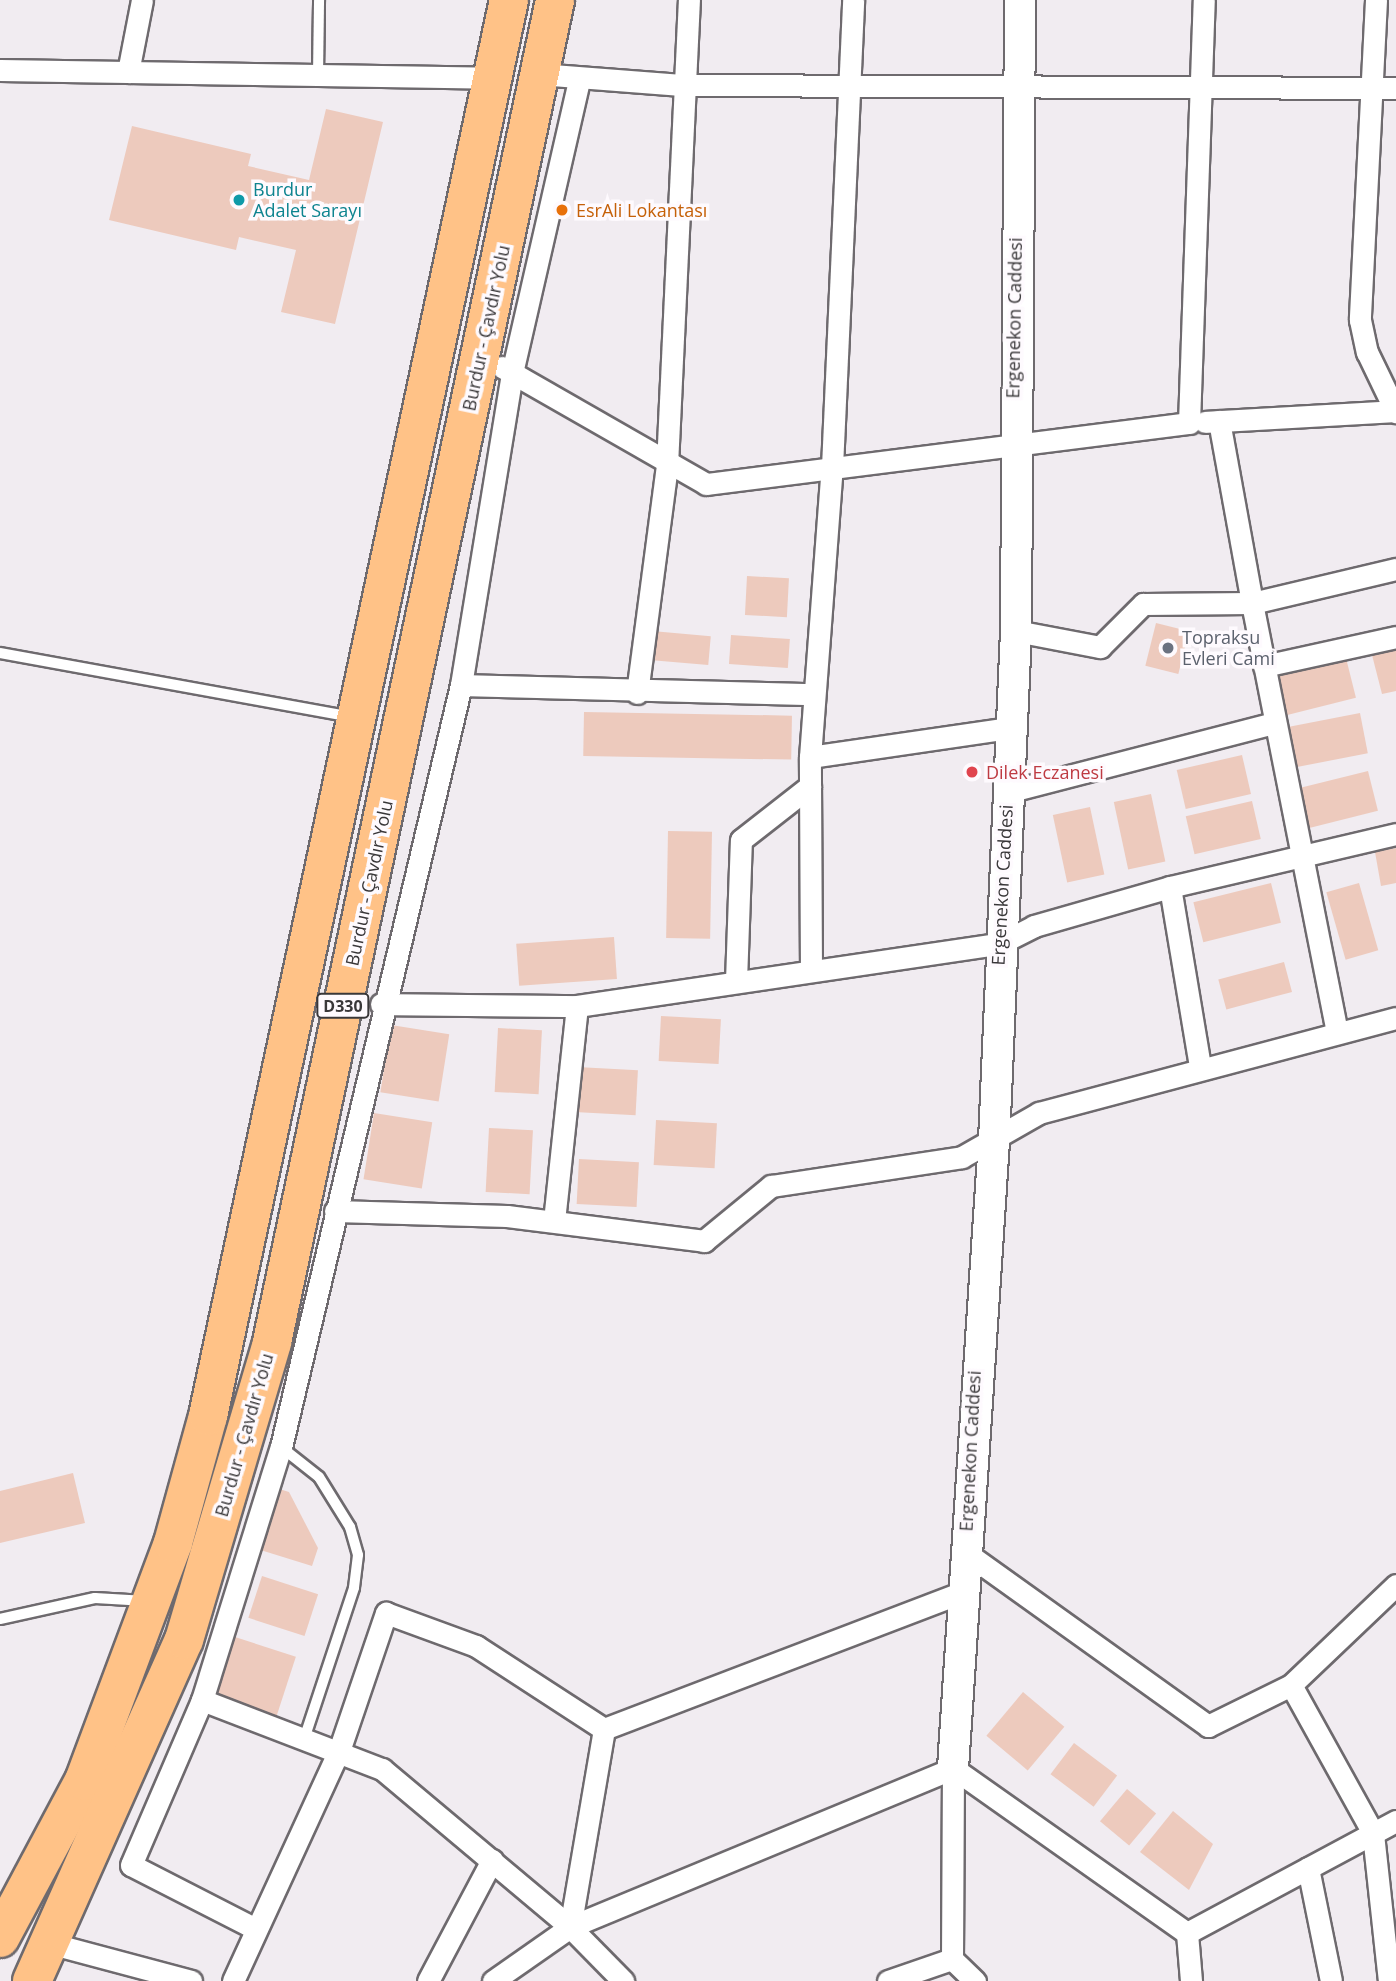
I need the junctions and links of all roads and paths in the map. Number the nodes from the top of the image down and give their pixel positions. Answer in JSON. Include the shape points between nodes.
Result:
{"nodes":[{"id":1,"x":142,"y":0,"type":"edge"},
{"id":2,"x":318,"y":0,"type":"edge"},
{"id":3,"x":509,"y":0,"type":"edge"},
{"id":4,"x":555,"y":0,"type":"edge"},
{"id":5,"x":689,"y":0,"type":"edge"},
{"id":6,"x":853,"y":0,"type":"edge"},
{"id":7,"x":1020,"y":0,"type":"edge"},
{"id":8,"x":1204,"y":0,"type":"edge"},
{"id":9,"x":1376,"y":0,"type":"edge"},
{"id":10,"x":0,"y":70,"type":"edge"},
{"id":11,"x":128,"y":72,"type":"junction"},
{"id":12,"x":540,"y":74,"type":"junction"},
{"id":13,"x":318,"y":75,"type":"junction"},
{"id":14,"x":492,"y":78,"type":"junction"},
{"id":15,"x":579,"y":80,"type":"junction"},
{"id":16,"x":682,"y":85,"type":"junction"},
{"id":17,"x":1017,"y":85,"type":"junction"},
{"id":18,"x":1198,"y":85,"type":"junction"},
{"id":19,"x":1370,"y":87,"type":"junction"},
{"id":20,"x":849,"y":88,"type":"junction"},
{"id":21,"x":1396,"y":88,"type":"edge"},
{"id":22,"x":496,"y":364,"type":"junction"},
{"id":23,"x":1396,"y":411,"type":"edge"},
{"id":24,"x":1219,"y":421,"type":"junction"},
{"id":25,"x":1189,"y":423,"type":"junction"},
{"id":26,"x":1014,"y":446,"type":"junction"},
{"id":27,"x":667,"y":465,"type":"junction"},
{"id":28,"x":832,"y":467,"type":"junction"},
{"id":29,"x":1396,"y":569,"type":"edge"},
{"id":30,"x":1252,"y":603,"type":"junction"},
{"id":31,"x":1016,"y":631,"type":"junction"},
{"id":32,"x":1396,"y":637,"type":"edge"},
{"id":33,"x":0,"y":653,"type":"edge"},
{"id":34,"x":1264,"y":666,"type":"junction"},
{"id":35,"x":461,"y":685,"type":"junction"},
{"id":36,"x":637,"y":693,"type":"junction"},
{"id":37,"x":813,"y":694,"type":"junction"},
{"id":38,"x":358,"y":718,"type":"junction"},
{"id":39,"x":1274,"y":723,"type":"junction"},
{"id":40,"x":1010,"y":728,"type":"junction"},
{"id":41,"x":810,"y":757,"type":"junction"},
{"id":42,"x":810,"y":786,"type":"junction"},
{"id":43,"x":1007,"y":792,"type":"junction"},
{"id":44,"x":1396,"y":834,"type":"edge"},
{"id":45,"x":1298,"y":857,"type":"junction"},
{"id":46,"x":1170,"y":887,"type":"junction"},
{"id":47,"x":999,"y":944,"type":"junction"},
{"id":48,"x":811,"y":971,"type":"junction"},
{"id":49,"x":736,"y":981,"type":"junction"},
{"id":50,"x":381,"y":1004,"type":"junction"},
{"id":51,"x":577,"y":1006,"type":"junction"},
{"id":52,"x":1396,"y":1018,"type":"edge"},
{"id":53,"x":1337,"y":1032,"type":"junction"},
{"id":54,"x":1199,"y":1066,"type":"junction"},
{"id":55,"x":994,"y":1141,"type":"junction"},
{"id":56,"x":335,"y":1211,"type":"junction"},
{"id":57,"x":554,"y":1221,"type":"junction"},
{"id":58,"x":282,"y":1447,"type":"junction"},
{"id":59,"x":965,"y":1552,"type":"junction"},
{"id":60,"x":1396,"y":1585,"type":"edge"},
{"id":61,"x":963,"y":1592,"type":"junction"},
{"id":62,"x":152,"y":1602,"type":"junction"},
{"id":63,"x":0,"y":1619,"type":"edge"},
{"id":64,"x":1290,"y":1685,"type":"junction"},
{"id":65,"x":202,"y":1700,"type":"junction"},
{"id":66,"x":604,"y":1730,"type":"junction"},
{"id":67,"x":305,"y":1736,"type":"junction"},
{"id":68,"x":340,"y":1748,"type":"junction"},
{"id":69,"x":953,"y":1768,"type":"junction"},
{"id":70,"x":1396,"y":1821,"type":"edge"},
{"id":71,"x":1373,"y":1833,"type":"junction"},
{"id":72,"x":492,"y":1860,"type":"junction"},
{"id":73,"x":1308,"y":1868,"type":"junction"},
{"id":74,"x":570,"y":1927,"type":"junction"},
{"id":75,"x":254,"y":1928,"type":"junction"},
{"id":76,"x":1187,"y":1933,"type":"junction"},
{"id":77,"x":0,"y":1938,"type":"edge"},
{"id":78,"x":53,"y":1944,"type":"junction"},
{"id":79,"x":952,"y":1959,"type":"junction"},
{"id":80,"x":32,"y":1981,"type":"edge"},
{"id":81,"x":191,"y":1981,"type":"edge"},
{"id":82,"x":233,"y":1981,"type":"edge"},
{"id":83,"x":428,"y":1981,"type":"edge"},
{"id":84,"x":493,"y":1981,"type":"edge"},
{"id":85,"x":623,"y":1981,"type":"edge"},
{"id":86,"x":888,"y":1981,"type":"edge"},
{"id":87,"x":975,"y":1981,"type":"edge"},
{"id":88,"x":1191,"y":1981,"type":"edge"},
{"id":89,"x":1331,"y":1981,"type":"edge"},
{"id":90,"x":1389,"y":1981,"type":"edge"}],
"edges":[{"from":1,"to":11,"type":"street"},
{"from":2,"to":13,"type":"lane"},
{"from":3,"to":14,"type":"highway","number":"D330"},
{"from":4,"to":12,"type":"highway","name":"Burdur - Çavdır Yolu","number":"D330"},
{"from":5,"to":16,"type":"street"},
{"from":6,"to":20,"type":"street"},
{"from":7,"to":17,"type":"street","name":"Ergenekon Caddesi"},
{"from":8,"to":18,"type":"street"},
{"from":9,"to":19,"type":"street"},
{"from":10,"to":11,"type":"street"},
{"from":11,"to":13,"type":"street"},
{"from":12,"to":15,"type":"street"},
{"from":12,"to":22,"type":"highway","name":"Burdur - Çavdır Yolu","number":"D330"},
{"from":13,"to":14,"type":"street"},
{"from":14,"to":38,"type":"highway","number":"D330"},
{"from":15,"to":16,"type":"street"},
{"from":15,"to":22,"type":"street"},
{"from":16,"to":20,"type":"street"},
{"from":16,"to":27,"type":"street"},
{"from":17,"to":18,"type":"street"},
{"from":17,"to":20,"type":"street"},
{"from":17,"to":26,"type":"street","name":"Ergenekon Caddesi"},
{"from":18,"to":19,"type":"street"},
{"from":18,"to":25,"type":"street"},
{"from":19,"to":21,"type":"street"},
{"from":19,"to":23,"type":"street","via":[[1360,320],[1367,352]]},
{"from":20,"to":28,"type":"street"},
{"from":22,"to":27,"type":"street"},
{"from":22,"to":35,"type":"street"},
{"from":22,"to":78,"type":"highway","name":"Burdur - Çavdır Yolu","number":"D330","via":[[272,1342],[184,1640]]},
{"from":23,"to":24,"type":"street"},
{"from":24,"to":25,"type":"street"},
{"from":24,"to":30,"type":"street"},
{"from":25,"to":26,"type":"street"},
{"from":26,"to":28,"type":"street"},
{"from":26,"to":31,"type":"street","name":"Ergenekon Caddesi"},
{"from":27,"to":28,"type":"street","via":[[695,482],[715,485]]},
{"from":27,"to":36,"type":"street"},
{"from":28,"to":37,"type":"street"},
{"from":29,"to":30,"type":"street"},
{"from":30,"to":31,"type":"street","via":[[1143,604],[1100,647]]},
{"from":30,"to":34,"type":"street"},
{"from":31,"to":40,"type":"street","name":"Ergenekon Caddesi"},
{"from":32,"to":34,"type":"street"},
{"from":33,"to":38,"type":"lane"},
{"from":34,"to":39,"type":"street"},
{"from":35,"to":36,"type":"street"},
{"from":35,"to":50,"type":"street"},
{"from":36,"to":37,"type":"street"},
{"from":37,"to":41,"type":"street"},
{"from":38,"to":62,"type":"highway","number":"D330","via":[[211,1402]]},
{"from":39,"to":43,"type":"street"},
{"from":39,"to":45,"type":"street"},
{"from":40,"to":41,"type":"street"},
{"from":40,"to":43,"type":"street","name":"Ergenekon Caddesi"},
{"from":41,"to":42,"type":"street"},
{"from":42,"to":48,"type":"street"},
{"from":42,"to":49,"type":"street","via":[[740,840]]},
{"from":43,"to":47,"type":"street","name":"Ergenekon Caddesi"},
{"from":44,"to":45,"type":"street"},
{"from":45,"to":46,"type":"street"},
{"from":45,"to":53,"type":"street"},
{"from":46,"to":47,"type":"street","via":[[1034,926]]},
{"from":46,"to":54,"type":"street"},
{"from":47,"to":48,"type":"street"},
{"from":47,"to":55,"type":"street","name":"Ergenekon Caddesi"},
{"from":48,"to":49,"type":"street"},
{"from":49,"to":51,"type":"street"},
{"from":50,"to":51,"type":"street"},
{"from":50,"to":56,"type":"street"},
{"from":51,"to":57,"type":"street"},
{"from":52,"to":53,"type":"street"},
{"from":53,"to":54,"type":"street"},
{"from":54,"to":55,"type":"street","via":[[1039,1114]]},
{"from":55,"to":57,"type":"street","via":[[948,1160],[771,1186],[704,1241]]},
{"from":55,"to":59,"type":"street","name":"Ergenekon Caddesi"},
{"from":56,"to":57,"type":"street"},
{"from":56,"to":58,"type":"street"},
{"from":58,"to":65,"type":"street"},
{"from":58,"to":67,"type":"lane","via":[[320,1477],[350,1527],[358,1555],[354,1588]]},
{"from":59,"to":61,"type":"street","name":"Ergenekon Caddesi"},
{"from":59,"to":64,"type":"street","via":[[1208,1726]]},
{"from":60,"to":64,"type":"street"},
{"from":61,"to":66,"type":"street"},
{"from":61,"to":69,"type":"street","name":"Ergenekon Caddesi"},
{"from":62,"to":63,"type":"lane","via":[[94,1598]]},
{"from":62,"to":77,"type":"highway","number":"D330","via":[[84,1781]]},
{"from":64,"to":71,"type":"street"},
{"from":65,"to":67,"type":"street"},
{"from":65,"to":75,"type":"street","via":[[131,1865]]},
{"from":66,"to":68,"type":"street","via":[[476,1646],[386,1613]]},
{"from":66,"to":74,"type":"street"},
{"from":67,"to":68,"type":"street"},
{"from":68,"to":72,"type":"street","via":[[399,1781]]},
{"from":68,"to":75,"type":"street"},
{"from":69,"to":74,"type":"street"},
{"from":69,"to":76,"type":"street"},
{"from":69,"to":79,"type":"street"},
{"from":70,"to":71,"type":"street"},
{"from":71,"to":73,"type":"street"},
{"from":71,"to":90,"type":"street"},
{"from":72,"to":74,"type":"street"},
{"from":72,"to":83,"type":"street"},
{"from":73,"to":76,"type":"street"},
{"from":73,"to":89,"type":"street"},
{"from":74,"to":84,"type":"street"},
{"from":74,"to":85,"type":"street"},
{"from":75,"to":82,"type":"street"},
{"from":76,"to":88,"type":"street"},
{"from":78,"to":80,"type":"highway","name":"Burdur - Çavdır Yolu","number":"D330"},
{"from":78,"to":81,"type":"street"},
{"from":79,"to":86,"type":"street"},
{"from":79,"to":87,"type":"street"}]}
